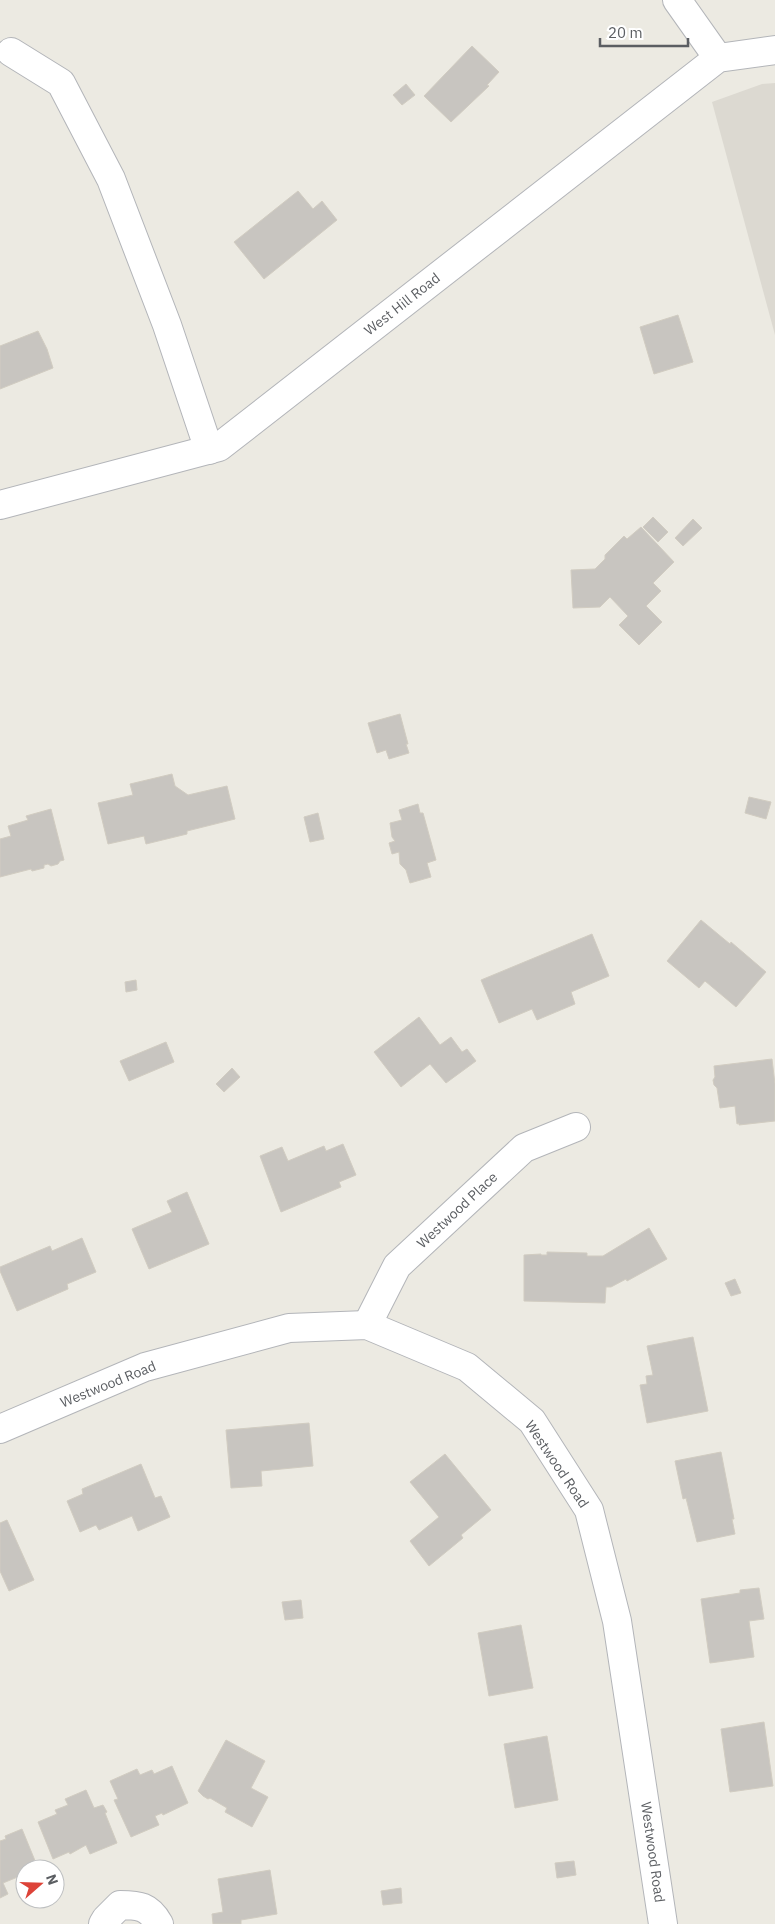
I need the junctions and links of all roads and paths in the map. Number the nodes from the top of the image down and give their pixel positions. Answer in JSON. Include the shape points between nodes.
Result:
{"nodes":[{"id":1,"x":677,"y":0,"type":"edge"},
{"id":2,"x":775,"y":50,"type":"edge"},
{"id":3,"x":10,"y":52,"type":"dead end"},
{"id":4,"x":718,"y":58,"type":"junction"},
{"id":5,"x":209,"y":450,"type":"junction"},
{"id":6,"x":0,"y":505,"type":"edge"},
{"id":7,"x":576,"y":1127,"type":"dead end"},
{"id":8,"x":367,"y":1325,"type":"junction"},
{"id":9,"x":0,"y":1429,"type":"edge"},
{"id":10,"x":103,"y":1924,"type":"edge"},
{"id":11,"x":159,"y":1924,"type":"edge"},
{"id":12,"x":663,"y":1924,"type":"edge"}],
"edges":[{"from":1,"to":4,"type":"street"},
{"from":2,"to":4,"type":"street","name":"West Hill Road"},
{"from":3,"to":5,"type":"street","via":[[61,83],[111,179],[167,325]]},
{"from":4,"to":5,"type":"street","name":"West Hill Road","via":[[219,447]]},
{"from":5,"to":6,"type":"street","name":"West Hill Road"},
{"from":7,"to":8,"type":"street","name":"Westwood Place","via":[[524,1148],[397,1266]]},
{"from":8,"to":9,"type":"street","name":"Westwood Road","via":[[289,1328],[145,1367]]},
{"from":8,"to":12,"type":"street","name":"Westwood Road","via":[[467,1367],[532,1421],[589,1510],[617,1621]]},
{"from":10,"to":11,"type":"street","via":[[120,1905],[140,1905]]}]}
